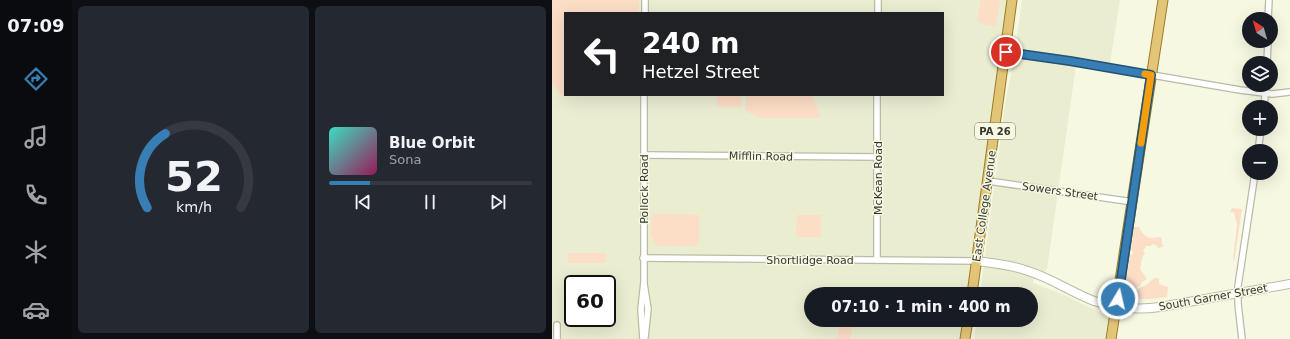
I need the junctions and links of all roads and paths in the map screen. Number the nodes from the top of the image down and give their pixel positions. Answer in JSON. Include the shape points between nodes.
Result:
{"nodes":[{"id":1,"x":645,"y":0,"type":"edge"},
{"id":2,"x":878,"y":0,"type":"edge"},
{"id":3,"x":1012,"y":0,"type":"edge"},
{"id":4,"x":1162,"y":0,"type":"edge"},
{"id":5,"x":1269,"y":0,"type":"edge"},
{"id":6,"x":645,"y":12,"type":"edge"},
{"id":7,"x":878,"y":12,"type":"edge"},
{"id":8,"x":1268,"y":12,"type":"edge"},
{"id":9,"x":1006,"y":52,"type":"junction"},
{"id":10,"x":1151,"y":75,"type":"junction"},
{"id":11,"x":1290,"y":92,"type":"edge"},
{"id":12,"x":1266,"y":94,"type":"junction"},
{"id":13,"x":644,"y":96,"type":"edge"},
{"id":14,"x":877,"y":96,"type":"edge"},
{"id":15,"x":1265,"y":100,"type":"edge"},
{"id":16,"x":644,"y":155,"type":"junction"},
{"id":17,"x":878,"y":157,"type":"junction"},
{"id":18,"x":1254,"y":180,"type":"edge"},
{"id":19,"x":988,"y":181,"type":"junction"},
{"id":20,"x":1133,"y":202,"type":"junction"},
{"id":21,"x":643,"y":258,"type":"junction"},
{"id":22,"x":877,"y":260,"type":"junction"},
{"id":23,"x":977,"y":261,"type":"junction"},
{"id":24,"x":1290,"y":284,"type":"edge"},
{"id":25,"x":973,"y":287,"type":"edge"},
{"id":26,"x":1238,"y":293,"type":"junction"},
{"id":27,"x":1116,"y":306,"type":"junction"},
{"id":28,"x":557,"y":325,"type":"dead end"},
{"id":29,"x":967,"y":327,"type":"edge"},
{"id":30,"x":557,"y":339,"type":"edge"},
{"id":31,"x":644,"y":339,"type":"edge"},
{"id":32,"x":966,"y":339,"type":"edge"},
{"id":33,"x":1111,"y":339,"type":"edge"},
{"id":34,"x":1242,"y":339,"type":"edge"}],
"edges":[{"from":1,"to":6,"type":"street"},
{"from":2,"to":7,"type":"street"},
{"from":3,"to":9,"type":"main road","name":"East College Avenue","number":"PA 26"},
{"from":4,"to":10,"type":"main road"},
{"from":5,"to":8,"type":"street"},
{"from":9,"to":10,"type":"street"},
{"from":9,"to":19,"type":"main road","name":"East College Avenue","number":"PA 26"},
{"from":10,"to":12,"type":"street"},
{"from":10,"to":20,"type":"main road"},
{"from":11,"to":12,"type":"street"},
{"from":12,"to":15,"type":"street"},
{"from":13,"to":16,"type":"street","name":"Pollock Road"},
{"from":14,"to":17,"type":"street","name":"McKean Road"},
{"from":16,"to":17,"type":"street","name":"Mifflin Road"},
{"from":16,"to":21,"type":"street","name":"Pollock Road"},
{"from":17,"to":22,"type":"street","name":"McKean Road"},
{"from":18,"to":26,"type":"street"},
{"from":19,"to":20,"type":"street","name":"Sowers Street"},
{"from":19,"to":23,"type":"main road","name":"East College Avenue","number":"PA 26"},
{"from":20,"to":27,"type":"main road"},
{"from":21,"to":22,"type":"street","name":"Shortlidge Road"},
{"from":21,"to":31,"type":"street","name":"Pollock Road","via":[[648,309]]},
{"from":22,"to":23,"type":"street","name":"Shortlidge Road"},
{"from":23,"to":25,"type":"main road","name":"East College Avenue","number":"PA 26"},
{"from":23,"to":27,"type":"street","name":"South Garner Street","via":[[1029,271],[1094,301]]},
{"from":24,"to":26,"type":"street","name":"South Garner Street"},
{"from":26,"to":27,"type":"street","name":"South Garner Street","via":[[1156,307]]},
{"from":26,"to":34,"type":"street"},
{"from":27,"to":33,"type":"main road"},
{"from":28,"to":30,"type":"street"},
{"from":29,"to":32,"type":"main road"}]}
